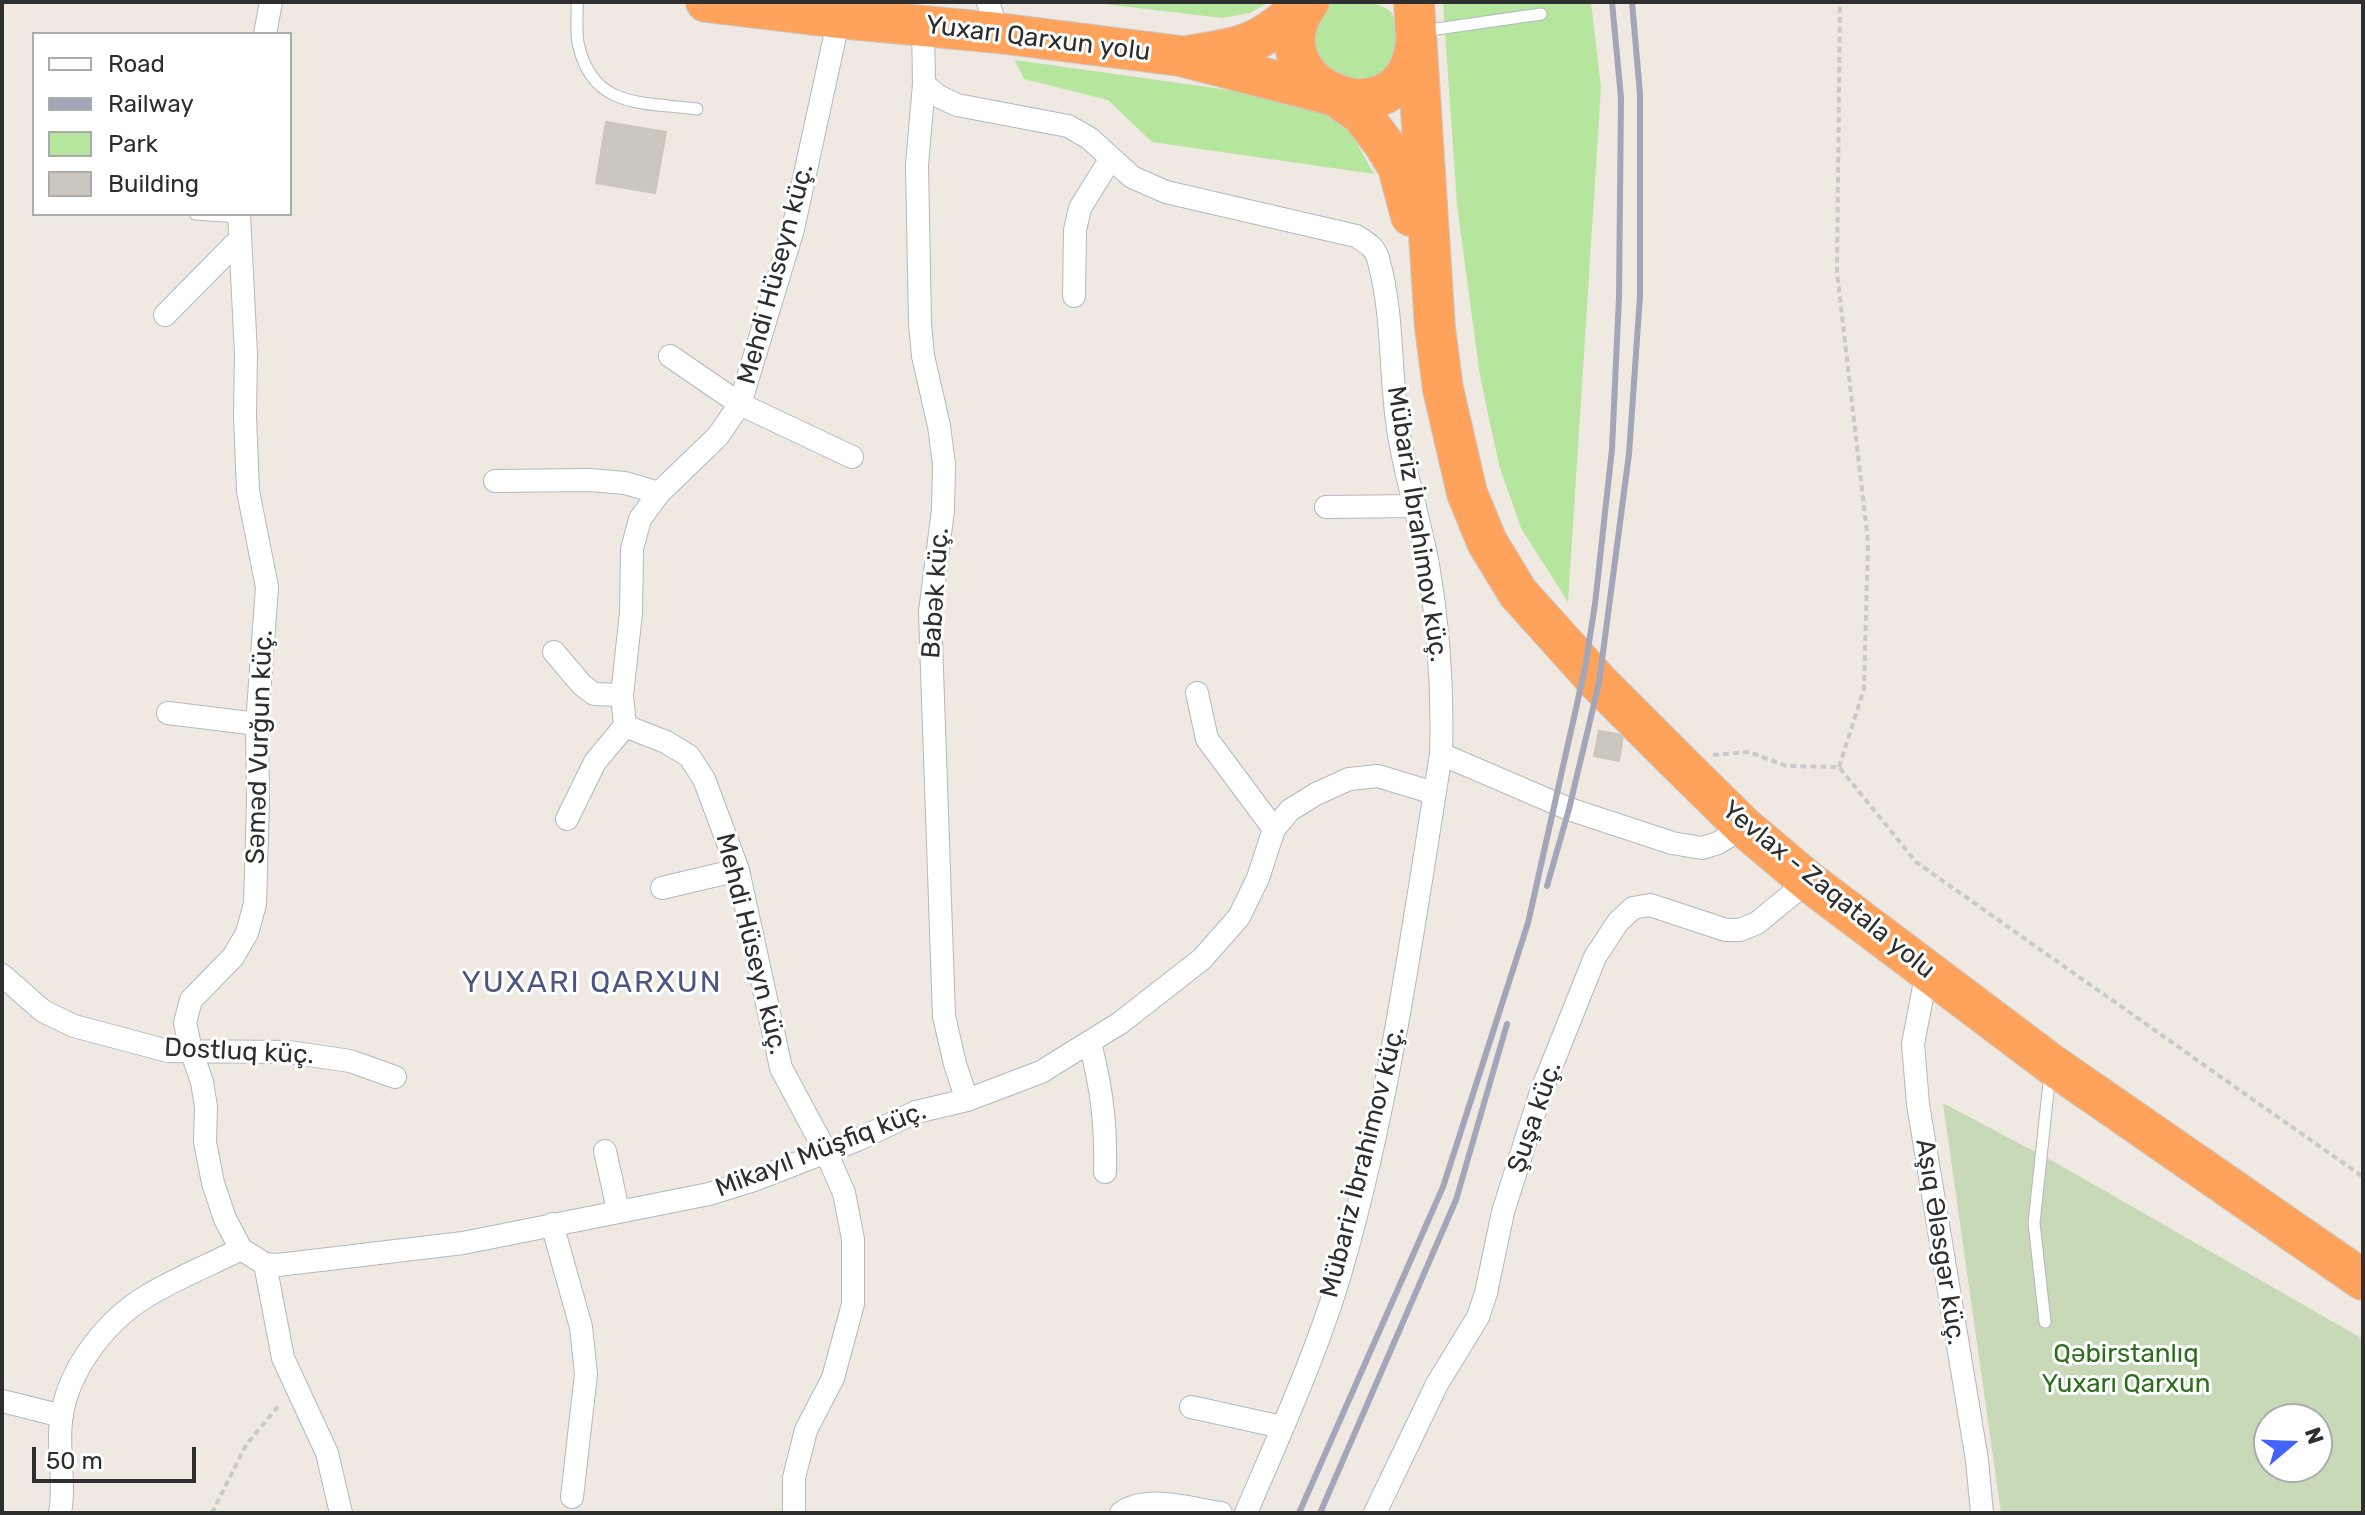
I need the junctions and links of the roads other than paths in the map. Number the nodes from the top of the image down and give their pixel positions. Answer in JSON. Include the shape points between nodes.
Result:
{"nodes":[{"id":1,"x":271,"y":2,"type":"edge"},
{"id":2,"x":577,"y":2,"type":"edge"},
{"id":3,"x":713,"y":2,"type":"edge"},
{"id":4,"x":1308,"y":2,"type":"edge"},
{"id":5,"x":1411,"y":12,"type":"edge"},
{"id":6,"x":1541,"y":14,"type":"dead end"},
{"id":7,"x":839,"y":18,"type":"junction"},
{"id":8,"x":993,"y":18,"type":"edge"},
{"id":9,"x":923,"y":25,"type":"junction"},
{"id":10,"x":265,"y":32,"type":"edge"},
{"id":11,"x":1180,"y":56,"type":"junction"},
{"id":12,"x":924,"y":84,"type":"junction"},
{"id":13,"x":1335,"y":96,"type":"junction"},
{"id":14,"x":697,"y":109,"type":"dead end"},
{"id":15,"x":1111,"y":158,"type":"junction"},
{"id":16,"x":205,"y":216,"type":"edge"},
{"id":17,"x":239,"y":223,"type":"edge"},
{"id":18,"x":1074,"y":296,"type":"dead end"},
{"id":19,"x":165,"y":315,"type":"dead end"},
{"id":20,"x":1435,"y":328,"type":"junction"},
{"id":21,"x":670,"y":356,"type":"dead end"},
{"id":22,"x":740,"y":404,"type":"junction"},
{"id":23,"x":852,"y":457,"type":"dead end"},
{"id":24,"x":495,"y":481,"type":"dead end"},
{"id":25,"x":659,"y":493,"type":"junction"},
{"id":26,"x":1415,"y":506,"type":"junction"},
{"id":27,"x":1326,"y":507,"type":"dead end"},
{"id":28,"x":554,"y":652,"type":"dead end"},
{"id":29,"x":1197,"y":693,"type":"dead end"},
{"id":30,"x":622,"y":695,"type":"junction"},
{"id":31,"x":168,"y":713,"type":"dead end"},
{"id":32,"x":257,"y":724,"type":"junction"},
{"id":33,"x":625,"y":726,"type":"junction"},
{"id":34,"x":1441,"y":754,"type":"junction"},
{"id":35,"x":1434,"y":793,"type":"junction"},
{"id":36,"x":567,"y":819,"type":"dead end"},
{"id":37,"x":1744,"y":827,"type":"junction"},
{"id":38,"x":1274,"y":829,"type":"junction"},
{"id":39,"x":738,"y":870,"type":"junction"},
{"id":40,"x":1808,"y":881,"type":"junction"},
{"id":41,"x":662,"y":888,"type":"dead end"},
{"id":42,"x":1927,"y":971,"type":"junction"},
{"id":43,"x":2,"y":975,"type":"edge"},
{"id":44,"x":1090,"y":1043,"type":"junction"},
{"id":45,"x":191,"y":1050,"type":"junction"},
{"id":46,"x":2051,"y":1064,"type":"junction"},
{"id":47,"x":395,"y":1077,"type":"dead end"},
{"id":48,"x":967,"y":1100,"type":"junction"},
{"id":49,"x":605,"y":1151,"type":"dead end"},
{"id":50,"x":826,"y":1152,"type":"junction"},
{"id":51,"x":1105,"y":1172,"type":"dead end"},
{"id":52,"x":618,"y":1210,"type":"junction"},
{"id":53,"x":552,"y":1224,"type":"junction"},
{"id":54,"x":241,"y":1249,"type":"junction"},
{"id":55,"x":265,"y":1264,"type":"junction"},
{"id":56,"x":2363,"y":1280,"type":"edge"},
{"id":57,"x":2045,"y":1322,"type":"dead end"},
{"id":58,"x":2,"y":1401,"type":"edge"},
{"id":59,"x":1191,"y":1407,"type":"dead end"},
{"id":60,"x":62,"y":1416,"type":"junction"},
{"id":61,"x":1282,"y":1427,"type":"junction"},
{"id":62,"x":572,"y":1497,"type":"dead end"},
{"id":63,"x":60,"y":1513,"type":"edge"},
{"id":64,"x":341,"y":1513,"type":"edge"},
{"id":65,"x":794,"y":1513,"type":"edge"},
{"id":66,"x":1121,"y":1513,"type":"edge"},
{"id":67,"x":1221,"y":1513,"type":"edge"},
{"id":68,"x":1246,"y":1513,"type":"edge"},
{"id":69,"x":1375,"y":1513,"type":"edge"},
{"id":70,"x":1982,"y":1513,"type":"edge"}],
"edges":[{"from":1,"to":10,"type":"street"},
{"from":2,"to":14,"type":"lane","via":[[578,46],[595,84],[619,98]]},
{"from":3,"to":7,"type":"highway","name":"Yuxarı Qarxun yolu"},
{"from":4,"to":11,"type":"highway","via":[[1262,38],[1240,47]]},
{"from":4,"to":13,"type":"highway","via":[[1296,31],[1299,58],[1313,81]]},
{"from":5,"to":6,"type":"lane"},
{"from":5,"to":13,"type":"highway","via":[[1413,59],[1407,72],[1388,91],[1362,99]]},
{"from":5,"to":20,"type":"highway"},
{"from":7,"to":9,"type":"highway","name":"Yuxarı Qarxun yolu"},
{"from":7,"to":22,"type":"street","name":"Mehdi Hüseyn küç.","via":[[793,229]]},
{"from":8,"to":9,"type":"highway","name":"Yuxarı Qarxun yolu"},
{"from":8,"to":11,"type":"highway","name":"Yuxarı Qarxun yolu"},
{"from":9,"to":12,"type":"street"},
{"from":11,"to":13,"type":"highway"},
{"from":12,"to":15,"type":"street","name":"Mübariz İbrahimov küç.","via":[[957,105],[1068,126]]},
{"from":12,"to":48,"type":"street","name":"Babək küç.","via":[[917,165],[920,324],[944,464],[930,612],[944,1016]]},
{"from":13,"to":20,"type":"highway","via":[[1368,121],[1398,167]]},
{"from":15,"to":18,"type":"street","via":[[1080,208]]},
{"from":15,"to":26,"type":"street","name":"Mübariz İbrahimov küç.","via":[[1132,177],[1166,192],[1356,236],[1373,246],[1385,297],[1396,419]]},
{"from":16,"to":17,"type":"lane"},
{"from":17,"to":19,"type":"street"},
{"from":17,"to":32,"type":"street","name":"Səməd Vurğun küç.","via":[[248,491],[267,587]]},
{"from":20,"to":37,"type":"highway","name":"Yevlax - Zaqatala yolu","via":[[1467,493],[1487,542],[1518,593]]},
{"from":21,"to":22,"type":"street"},
{"from":22,"to":23,"type":"street"},
{"from":22,"to":25,"type":"street","name":"Mehdi Hüseyn küç.","via":[[718,436]]},
{"from":24,"to":25,"type":"street","via":[[613,482]]},
{"from":25,"to":30,"type":"street","name":"Mehdi Hüseyn küç.","via":[[640,519],[632,549]]},
{"from":26,"to":27,"type":"street"},
{"from":26,"to":34,"type":"street","name":"Mübariz İbrahimov küç.","via":[[1440,648]]},
{"from":28,"to":30,"type":"street","via":[[594,694]]},
{"from":29,"to":38,"type":"street","via":[[1207,739]]},
{"from":30,"to":33,"type":"street","name":"Mehdi Hüseyn küç."},
{"from":31,"to":32,"type":"street"},
{"from":32,"to":45,"type":"street","name":"Səməd Vurğun küç.","via":[[255,904],[233,957],[191,1000],[185,1023]]},
{"from":33,"to":36,"type":"street","via":[[595,762]]},
{"from":33,"to":39,"type":"street","name":"Mehdi Hüseyn küç.","via":[[689,756],[704,779]]},
{"from":34,"to":35,"type":"street","name":"Mübariz İbrahimov küç."},
{"from":34,"to":37,"type":"street","via":[[1569,809],[1672,843],[1702,848]]},
{"from":35,"to":38,"type":"street","name":"Mikayıl Müşfiq küç.","via":[[1378,776],[1349,779],[1290,810]]},
{"from":35,"to":61,"type":"street","name":"Mübariz İbrahimov küç.","via":[[1384,1099],[1341,1272]]},
{"from":37,"to":40,"type":"highway","name":"Yevlax - Zaqatala yolu"},
{"from":38,"to":44,"type":"street","name":"Mikayıl Müşfiq küç.","via":[[1239,917],[1202,959]]},
{"from":39,"to":41,"type":"street"},
{"from":39,"to":50,"type":"street","name":"Mehdi Hüseyn küç.","via":[[781,1068]]},
{"from":40,"to":42,"type":"highway","name":"Yevlax - Zaqatala yolu"},
{"from":40,"to":69,"type":"street","name":"Şuşa küç.","via":[[1757,923],[1740,930],[1650,905],[1633,908],[1618,922],[1595,957],[1541,1092],[1503,1212],[1478,1317],[1437,1384]]},
{"from":42,"to":46,"type":"highway","name":"Yevlax - Zaqatala yolu"},
{"from":42,"to":70,"type":"street","name":"Aşıq Ələsgər küç.","via":[[1913,1044],[1918,1104]]},
{"from":43,"to":45,"type":"street","name":"Dostluq küç.","via":[[43,1011],[74,1026],[168,1051]]},
{"from":44,"to":48,"type":"street","name":"Mikayıl Müşfiq küç.","via":[[1041,1072]]},
{"from":44,"to":51,"type":"street","via":[[1102,1089]]},
{"from":45,"to":47,"type":"street","name":"Dostluq küç.","via":[[289,1052],[350,1061]]},
{"from":45,"to":54,"type":"street","name":"Səməd Vurğun küç.","via":[[202,1082],[213,1183]]},
{"from":46,"to":56,"type":"highway","name":"Yevlax - Zaqatala yolu"},
{"from":46,"to":57,"type":"lane","via":[[2034,1223]]},
{"from":48,"to":50,"type":"street","name":"Mikayıl Müşfiq küç.","via":[[916,1112]]},
{"from":49,"to":52,"type":"street"},
{"from":50,"to":52,"type":"street","name":"Mikayıl Müşfiq küç.","via":[[709,1194]]},
{"from":50,"to":65,"type":"street","name":"Mehdi Hüseyn küç.","via":[[844,1193],[853,1239],[853,1304],[833,1378],[806,1430],[794,1478]]},
{"from":52,"to":53,"type":"street","name":"Mikayıl Müşfiq küç."},
{"from":53,"to":55,"type":"street","name":"Mikayıl Müşfiq küç.","via":[[463,1243]]},
{"from":53,"to":62,"type":"street","via":[[581,1327],[586,1374]]},
{"from":54,"to":55,"type":"street"},
{"from":54,"to":60,"type":"street","via":[[145,1297],[111,1325],[83,1360]]},
{"from":55,"to":64,"type":"street","via":[[283,1358],[327,1453]]},
{"from":58,"to":60,"type":"street"},
{"from":59,"to":61,"type":"street"},
{"from":60,"to":63,"type":"street"},
{"from":61,"to":68,"type":"street","name":"Mübariz İbrahimov küç."},
{"from":66,"to":67,"type":"street","via":[[1148,1503]]}]}
